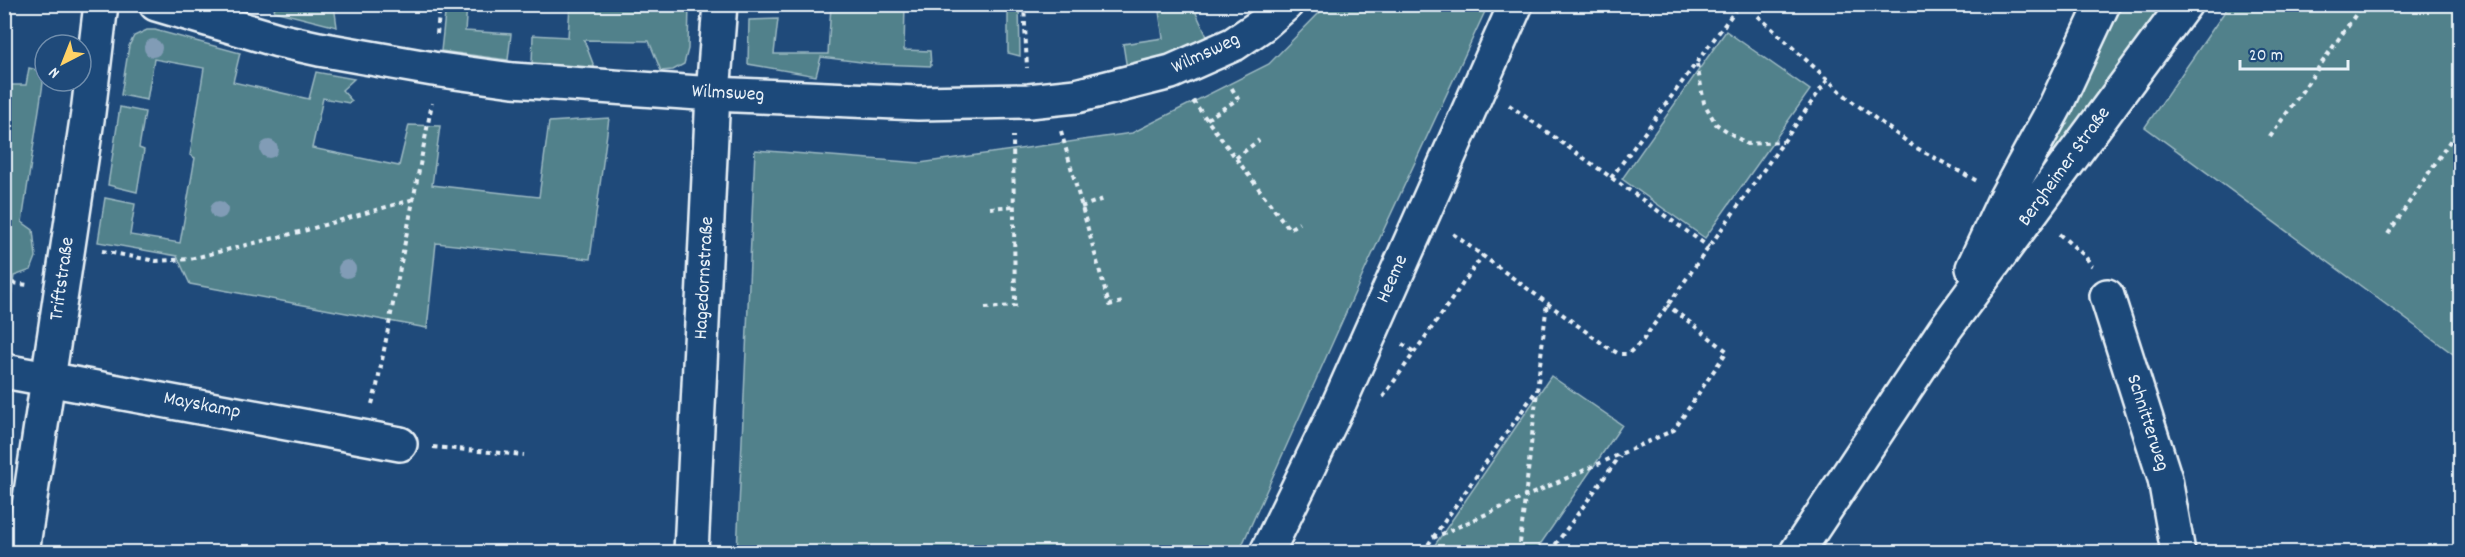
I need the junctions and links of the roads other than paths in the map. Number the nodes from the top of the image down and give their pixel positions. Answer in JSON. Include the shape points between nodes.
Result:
{"nodes":[{"id":1,"x":101,"y":4,"type":"edge"},
{"id":2,"x":156,"y":4,"type":"edge"},
{"id":3,"x":720,"y":4,"type":"edge"},
{"id":4,"x":1286,"y":4,"type":"edge"},
{"id":5,"x":1516,"y":4,"type":"edge"},
{"id":6,"x":2103,"y":4,"type":"edge"},
{"id":7,"x":2185,"y":4,"type":"edge"},
{"id":8,"x":713,"y":94,"type":"junction"},
{"id":9,"x":2018,"y":206,"type":"junction"},
{"id":10,"x":2107,"y":296,"type":"road end"},
{"id":11,"x":4,"y":371,"type":"edge"},
{"id":12,"x":49,"y":377,"type":"junction"},
{"id":13,"x":400,"y":444,"type":"road end"},
{"id":14,"x":22,"y":552,"type":"edge"},
{"id":15,"x":691,"y":552,"type":"edge"},
{"id":16,"x":1267,"y":552,"type":"edge"},
{"id":17,"x":1797,"y":552,"type":"edge"},
{"id":18,"x":2178,"y":552,"type":"edge"}],
"edges":[{"from":1,"to":12,"type":"street","name":"Triftstraße"},
{"from":2,"to":8,"type":"street","name":"Wilmsweg","via":[[278,40],[440,70],[513,80]]},
{"from":3,"to":8,"type":"street","name":"Hagedornstraße"},
{"from":4,"to":8,"type":"street","name":"Wilmsweg","via":[[1262,25],[1213,54],[1171,72],[1076,96],[1031,101],[918,103]]},
{"from":5,"to":16,"type":"street","name":"Heeme","via":[[1337,408]]},
{"from":6,"to":9,"type":"street","name":"Bergheimer Straße","via":[[2056,105]]},
{"from":7,"to":9,"type":"street","name":"Bergheimer Straße"},
{"from":8,"to":15,"type":"street","name":"Hagedornstraße"},
{"from":9,"to":17,"type":"street","name":"Bergheimer Straße","via":[[1945,329]]},
{"from":10,"to":18,"type":"street","name":"Schnitterweg","via":[[2165,479]]},
{"from":11,"to":12,"type":"street","name":"Mayskamp"},
{"from":12,"to":13,"type":"street","name":"Mayskamp"},
{"from":12,"to":14,"type":"street","name":"Triftstraße"}]}
